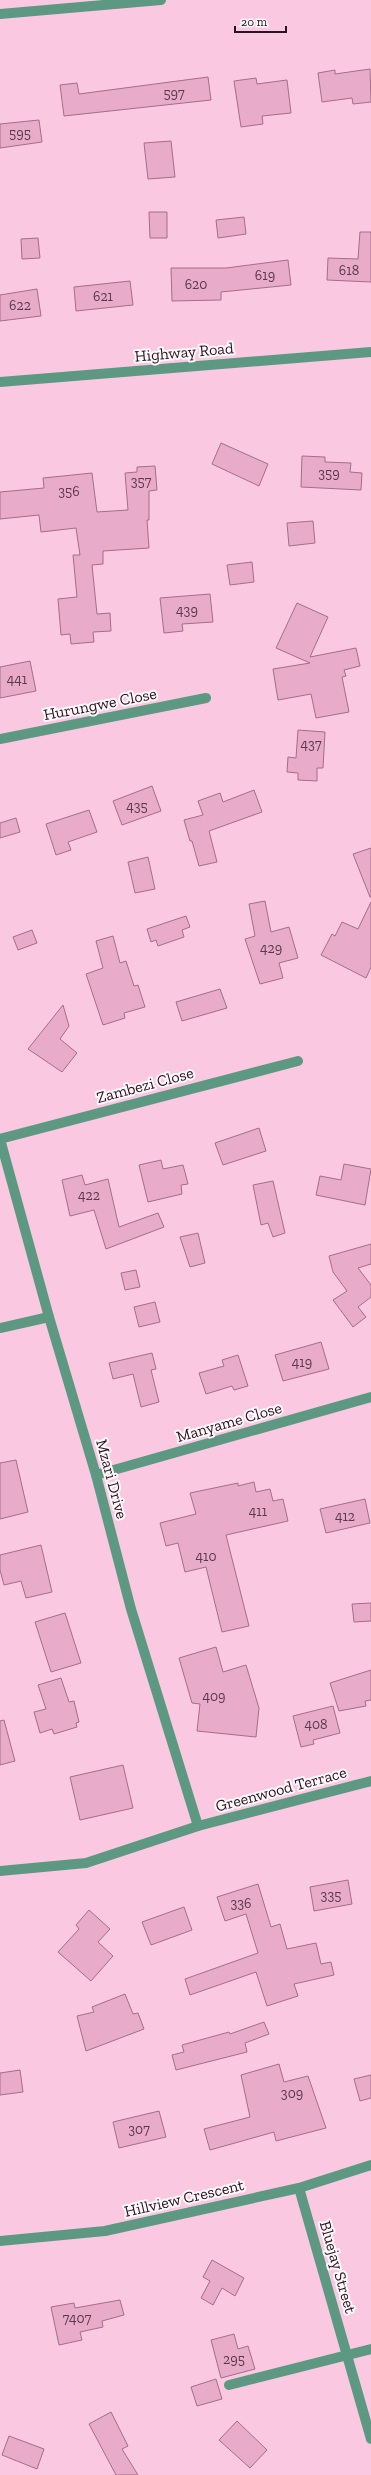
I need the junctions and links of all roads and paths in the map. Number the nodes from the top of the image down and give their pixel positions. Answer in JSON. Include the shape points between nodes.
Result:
{"nodes":[{"id":1,"x":161,"y":0,"type":"edge"},
{"id":2,"x":0,"y":14,"type":"edge"},
{"id":3,"x":371,"y":352,"type":"edge"},
{"id":4,"x":0,"y":382,"type":"edge"},
{"id":5,"x":206,"y":698,"type":"dead end"},
{"id":6,"x":0,"y":739,"type":"edge"},
{"id":7,"x":298,"y":1061,"type":"dead end"},
{"id":8,"x":0,"y":1139,"type":"edge"},
{"id":9,"x":49,"y":1317,"type":"junction"},
{"id":10,"x":0,"y":1328,"type":"edge"},
{"id":11,"x":371,"y":1397,"type":"edge"},
{"id":12,"x":96,"y":1475,"type":"junction"},
{"id":13,"x":371,"y":1781,"type":"edge"},
{"id":14,"x":198,"y":1826,"type":"junction"},
{"id":15,"x":0,"y":1871,"type":"edge"},
{"id":16,"x":371,"y":2165,"type":"edge"},
{"id":17,"x":299,"y":2188,"type":"junction"},
{"id":18,"x":0,"y":2241,"type":"edge"},
{"id":19,"x":371,"y":2349,"type":"edge"},
{"id":20,"x":347,"y":2354,"type":"junction"},
{"id":21,"x":229,"y":2385,"type":"dead end"},
{"id":22,"x":371,"y":2439,"type":"edge"}],
"edges":[{"from":1,"to":2,"type":"street"},
{"from":3,"to":4,"type":"street","name":"Highway Road"},
{"from":5,"to":6,"type":"street","name":"Hurungwe Close"},
{"from":7,"to":8,"type":"street","name":"Zambezi Close"},
{"from":8,"to":9,"type":"street","name":"Mzari Drive"},
{"from":9,"to":10,"type":"street"},
{"from":9,"to":12,"type":"street","name":"Mzari Drive"},
{"from":11,"to":12,"type":"street","name":"Manyame Close"},
{"from":12,"to":14,"type":"street","name":"Mzari Drive","via":[[131,1609]]},
{"from":13,"to":14,"type":"street","name":"Greenwood Terrace"},
{"from":14,"to":15,"type":"street","name":"Greenwood Terrace","via":[[86,1863]]},
{"from":16,"to":17,"type":"street","name":"Hillview Crescent"},
{"from":17,"to":18,"type":"street","name":"Hillview Crescent","via":[[105,2231]]},
{"from":17,"to":20,"type":"street","name":"Bluejay Street"},
{"from":19,"to":20,"type":"street"},
{"from":20,"to":21,"type":"street"},
{"from":20,"to":22,"type":"street","name":"Bluejay Street"}]}
